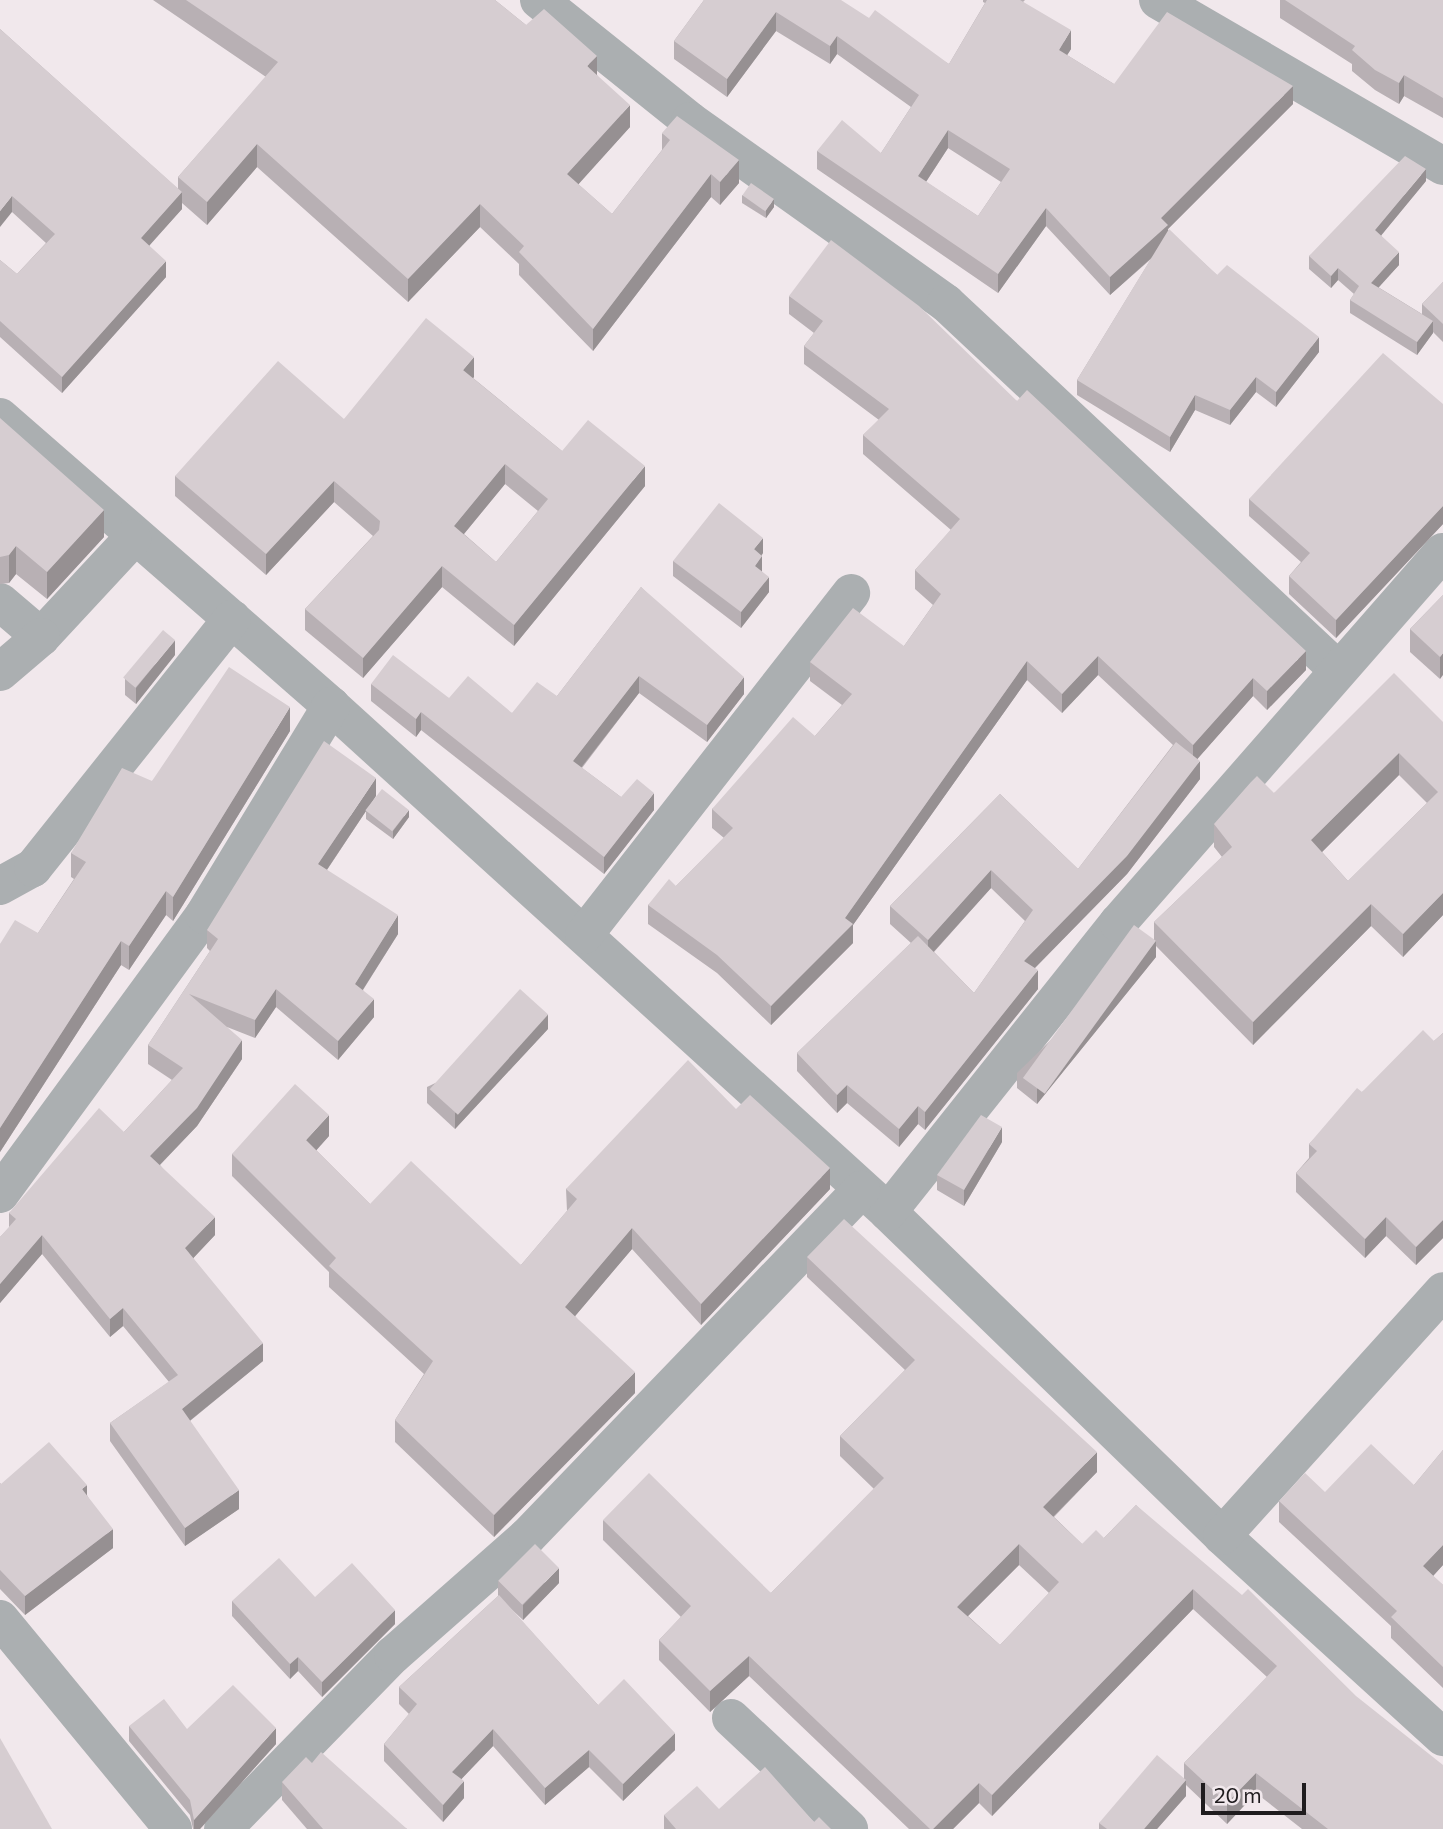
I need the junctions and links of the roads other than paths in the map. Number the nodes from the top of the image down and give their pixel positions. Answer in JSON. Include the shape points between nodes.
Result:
{"nodes":[{"id":1,"x":539,"y":0,"type":"edge"},
{"id":2,"x":1158,"y":0,"type":"edge"},
{"id":3,"x":1443,"y":166,"type":"edge"},
{"id":4,"x":0,"y":418,"type":"edge"},
{"id":5,"x":132,"y":538,"type":"junction"},
{"id":6,"x":1443,"y":552,"type":"edge"},
{"id":7,"x":851,"y":593,"type":"dead end"},
{"id":8,"x":0,"y":603,"type":"edge"},
{"id":9,"x":232,"y":619,"type":"junction"},
{"id":10,"x":41,"y":637,"type":"junction"},
{"id":11,"x":1338,"y":670,"type":"junction"},
{"id":12,"x":0,"y":672,"type":"edge"},
{"id":13,"x":331,"y":706,"type":"junction"},
{"id":14,"x":0,"y":886,"type":"edge"},
{"id":15,"x":584,"y":935,"type":"junction"},
{"id":16,"x":0,"y":1194,"type":"edge"},
{"id":17,"x":875,"y":1201,"type":"junction"},
{"id":18,"x":1443,"y":1291,"type":"edge"},
{"id":19,"x":1222,"y":1536,"type":"junction"},
{"id":20,"x":0,"y":1619,"type":"edge"},
{"id":21,"x":731,"y":1717,"type":"dead end"},
{"id":22,"x":1443,"y":1737,"type":"edge"},
{"id":23,"x":173,"y":1829,"type":"edge"},
{"id":24,"x":223,"y":1829,"type":"edge"},
{"id":25,"x":849,"y":1829,"type":"edge"}],
"edges":[{"from":1,"to":11,"type":"street","via":[[690,121],[946,303]]},
{"from":2,"to":3,"type":"street"},
{"from":4,"to":5,"type":"street"},
{"from":5,"to":9,"type":"street"},
{"from":5,"to":10,"type":"street"},
{"from":6,"to":11,"type":"street"},
{"from":7,"to":15,"type":"street"},
{"from":8,"to":10,"type":"street"},
{"from":9,"to":13,"type":"street"},
{"from":9,"to":14,"type":"street","via":[[33,868]]},
{"from":10,"to":12,"type":"street"},
{"from":11,"to":17,"type":"street"},
{"from":13,"to":15,"type":"street"},
{"from":13,"to":16,"type":"street","via":[[204,915]]},
{"from":15,"to":17,"type":"street"},
{"from":17,"to":19,"type":"street"},
{"from":17,"to":24,"type":"street","via":[[527,1537],[393,1656]]},
{"from":18,"to":19,"type":"street"},
{"from":19,"to":22,"type":"street"},
{"from":20,"to":23,"type":"street"},
{"from":21,"to":25,"type":"street"}]}
